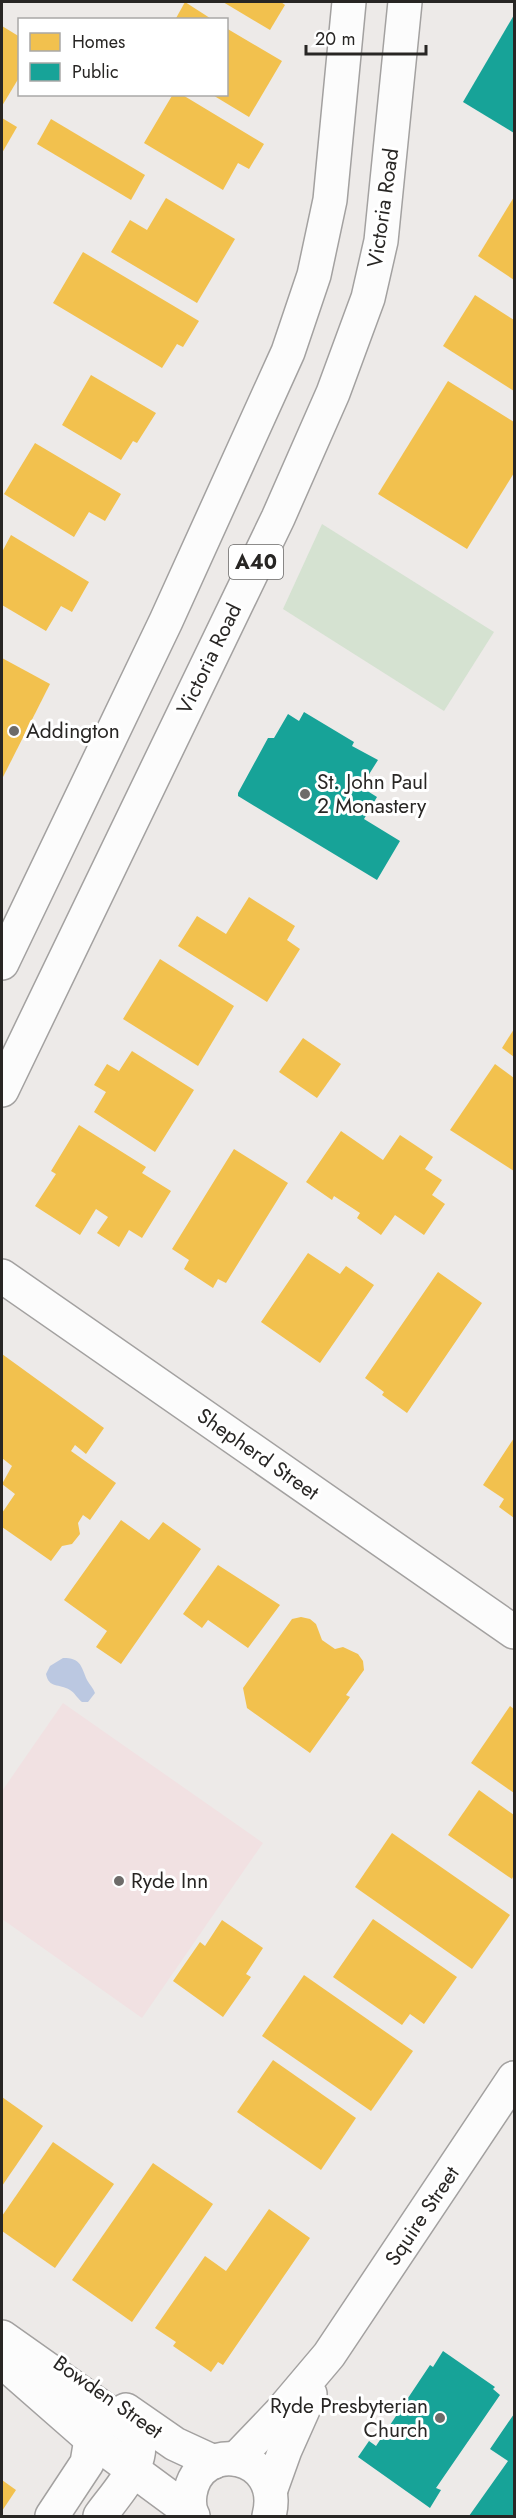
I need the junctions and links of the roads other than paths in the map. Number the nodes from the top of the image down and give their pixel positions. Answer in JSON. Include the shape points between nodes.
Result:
{"nodes":[{"id":1,"x":349,"y":2,"type":"edge"},
{"id":2,"x":405,"y":2,"type":"edge"},
{"id":3,"x":2,"y":963,"type":"edge"},
{"id":4,"x":2,"y":1090,"type":"edge"},
{"id":5,"x":2,"y":1276,"type":"edge"},
{"id":6,"x":514,"y":1632,"type":"edge"},
{"id":7,"x":514,"y":2078,"type":"edge"},
{"id":8,"x":2,"y":2336,"type":"edge"},
{"id":9,"x":329,"y":2355,"type":"junction"},
{"id":10,"x":2,"y":2361,"type":"edge"},
{"id":11,"x":175,"y":2444,"type":"junction"},
{"id":12,"x":113,"y":2454,"type":"junction"},
{"id":13,"x":225,"y":2461,"type":"junction"},
{"id":14,"x":273,"y":2507,"type":"edge"},
{"id":15,"x":192,"y":2514,"type":"edge"},
{"id":16,"x":52,"y":2517,"type":"edge"},
{"id":17,"x":100,"y":2517,"type":"edge"}],
"edges":[{"from":1,"to":3,"type":"main road","number":"A40","via":[[330,200],[314,275],[288,352],[166,621]]},
{"from":2,"to":4,"type":"main road","name":"Victoria Road","number":"A40","via":[[381,241],[368,298],[333,393],[278,518]]},
{"from":5,"to":6,"type":"main road","name":"Shepherd Street"},
{"from":7,"to":9,"type":"main road","name":"Squire Street"},
{"from":8,"to":11,"type":"main road","name":"Bowden Street","via":[[29,2343]]},
{"from":8,"to":12,"type":"main road","via":[[135,2431]]},
{"from":9,"to":13,"type":"main road","name":"Squire Street","via":[[280,2413]]},
{"from":9,"to":14,"type":"main road","name":"Squire Street","via":[[295,2427]]},
{"from":10,"to":12,"type":"main road","name":"Bowden Street"},
{"from":11,"to":12,"type":"main road"},
{"from":11,"to":13,"type":"main road","name":"Bowden Street"},
{"from":12,"to":15,"type":"main road","name":"Bowden Street"},
{"from":12,"to":16,"type":"main road"},
{"from":12,"to":17,"type":"main road"},
{"from":13,"to":14,"type":"main road","name":"Bowden Street","via":[[247,2462],[257,2469],[266,2478]]},
{"from":13,"to":15,"type":"main road","name":"Squire Street","via":[[196,2477],[189,2500]]}]}
